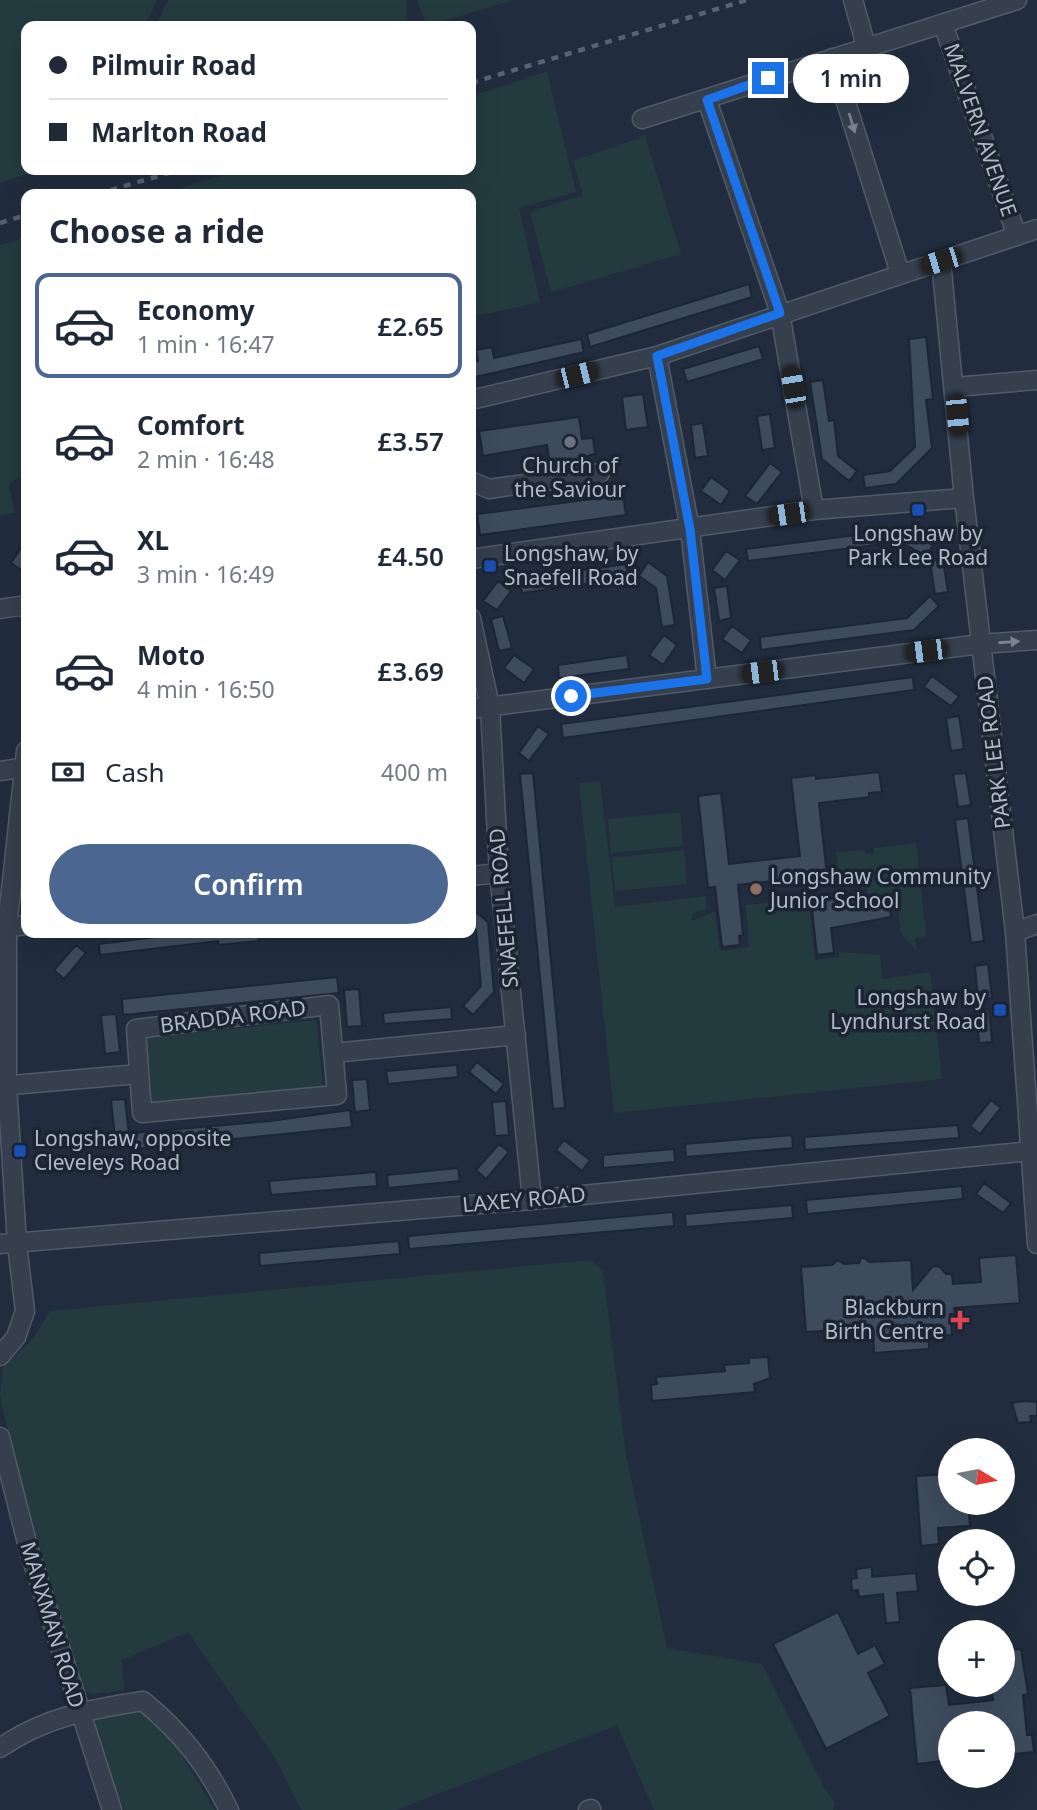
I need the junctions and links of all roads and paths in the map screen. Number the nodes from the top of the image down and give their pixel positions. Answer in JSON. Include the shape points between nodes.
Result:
{"nodes":[{"id":1,"x":853,"y":0,"type":"edge"},
{"id":2,"x":1017,"y":0,"type":"edge"},
{"id":3,"x":943,"y":24,"type":"junction"},
{"id":4,"x":866,"y":46,"type":"junction"},
{"id":5,"x":832,"y":58,"type":"junction"},
{"id":6,"x":707,"y":100,"type":"junction"},
{"id":7,"x":642,"y":119,"type":"dead end"},
{"id":8,"x":1037,"y":229,"type":"edge"},
{"id":9,"x":1017,"y":236,"type":"junction"},
{"id":10,"x":941,"y":261,"type":"junction"},
{"id":11,"x":900,"y":273,"type":"junction"},
{"id":12,"x":780,"y":313,"type":"junction"},
{"id":13,"x":657,"y":356,"type":"junction"},
{"id":14,"x":1037,"y":380,"type":"edge"},
{"id":15,"x":955,"y":387,"type":"junction"},
{"id":16,"x":476,"y":399,"type":"edge"},
{"id":17,"x":600,"y":472,"type":"dead end"},
{"id":18,"x":476,"y":483,"type":"edge"},
{"id":19,"x":964,"y":498,"type":"junction"},
{"id":20,"x":814,"y":510,"type":"junction"},
{"id":21,"x":690,"y":529,"type":"junction"},
{"id":22,"x":476,"y":558,"type":"edge"},
{"id":23,"x":21,"y":608,"type":"edge"},
{"id":24,"x":0,"y":609,"type":"edge"},
{"id":25,"x":1037,"y":640,"type":"edge"},
{"id":26,"x":476,"y":641,"type":"edge"},
{"id":27,"x":981,"y":644,"type":"junction"},
{"id":28,"x":707,"y":679,"type":"junction"},
{"id":29,"x":490,"y":707,"type":"junction"},
{"id":30,"x":476,"y":708,"type":"edge"},
{"id":31,"x":21,"y":764,"type":"edge"},
{"id":32,"x":0,"y":772,"type":"edge"},
{"id":33,"x":21,"y":792,"type":"edge"},
{"id":34,"x":499,"y":873,"type":"junction"},
{"id":35,"x":476,"y":875,"type":"edge"},
{"id":36,"x":1037,"y":924,"type":"edge"},
{"id":37,"x":21,"y":925,"type":"edge"},
{"id":38,"x":3,"y":927,"type":"edge"},
{"id":39,"x":1015,"y":932,"type":"junction"},
{"id":40,"x":516,"y":1035,"type":"junction"},
{"id":41,"x":333,"y":1052,"type":"junction"},
{"id":42,"x":139,"y":1074,"type":"junction"},
{"id":43,"x":3,"y":1086,"type":"edge"},
{"id":44,"x":1030,"y":1151,"type":"junction"},
{"id":45,"x":532,"y":1200,"type":"junction"},
{"id":46,"x":8,"y":1244,"type":"edge"},
{"id":47,"x":1037,"y":1244,"type":"edge"},
{"id":48,"x":0,"y":1356,"type":"edge"},
{"id":49,"x":0,"y":1437,"type":"edge"},
{"id":50,"x":78,"y":1711,"type":"junction"},
{"id":51,"x":0,"y":1748,"type":"edge"},
{"id":52,"x":112,"y":1810,"type":"edge"},
{"id":53,"x":229,"y":1810,"type":"edge"}],
"edges":[{"from":1,"to":4,"type":"street"},
{"from":2,"to":3,"type":"street"},
{"from":3,"to":4,"type":"street"},
{"from":3,"to":9,"type":"street","name":"MALVERN AVENUE"},
{"from":4,"to":5,"type":"street"},
{"from":5,"to":6,"type":"street"},
{"from":5,"to":11,"type":"street","one_way":true},
{"from":6,"to":7,"type":"street"},
{"from":6,"to":12,"type":"street"},
{"from":8,"to":9,"type":"street"},
{"from":9,"to":10,"type":"street"},
{"from":10,"to":11,"type":"street"},
{"from":10,"to":15,"type":"street","name":"PARK LEE ROAD"},
{"from":11,"to":12,"type":"street"},
{"from":12,"to":13,"type":"street"},
{"from":12,"to":20,"type":"street"},
{"from":13,"to":16,"type":"street"},
{"from":13,"to":21,"type":"street"},
{"from":14,"to":15,"type":"street"},
{"from":15,"to":19,"type":"street","name":"PARK LEE ROAD"},
{"from":17,"to":18,"type":"street","via":[[489,489]]},
{"from":19,"to":20,"type":"street"},
{"from":19,"to":27,"type":"street","name":"PARK LEE ROAD"},
{"from":20,"to":21,"type":"street"},
{"from":21,"to":22,"type":"street"},
{"from":21,"to":28,"type":"street"},
{"from":23,"to":24,"type":"street"},
{"from":27,"to":25,"type":"street","one_way":true},
{"from":26,"to":29,"type":"street","name":"SNAEFELL ROAD"},
{"from":27,"to":28,"type":"street"},
{"from":27,"to":39,"type":"street","name":"PARK LEE ROAD"},
{"from":28,"to":29,"type":"street"},
{"from":29,"to":30,"type":"street"},
{"from":29,"to":34,"type":"street","name":"SNAEFELL ROAD"},
{"from":31,"to":32,"type":"street"},
{"from":33,"to":38,"type":"street"},
{"from":34,"to":35,"type":"street"},
{"from":34,"to":40,"type":"street","name":"SNAEFELL ROAD"},
{"from":36,"to":39,"type":"street"},
{"from":37,"to":38,"type":"street"},
{"from":38,"to":43,"type":"street"},
{"from":39,"to":44,"type":"street","name":"PARK LEE ROAD"},
{"from":40,"to":41,"type":"street"},
{"from":40,"to":45,"type":"street","name":"SNAEFELL ROAD"},
{"from":41,"to":42,"type":"street","name":"BRADDA ROAD","via":[[337,1095],[142,1113]]},
{"from":41,"to":42,"type":"street","name":"BRADDA ROAD","via":[[329,1005],[136,1029]]},
{"from":42,"to":43,"type":"street"},
{"from":43,"to":46,"type":"street"},
{"from":44,"to":45,"type":"street","name":"LAXEY ROAD"},
{"from":44,"to":47,"type":"street","name":"PARK LEE ROAD"},
{"from":45,"to":46,"type":"street","name":"LAXEY ROAD"},
{"from":46,"to":48,"type":"street","via":[[25,1311],[16,1337]]},
{"from":49,"to":50,"type":"street","name":"MANXMAN ROAD"},
{"from":50,"to":51,"type":"street","via":[[25,1730]]},
{"from":50,"to":52,"type":"street","name":"MANXMAN ROAD"},
{"from":50,"to":53,"type":"street","via":[[143,1700],[177,1729],[216,1783]]}]}
